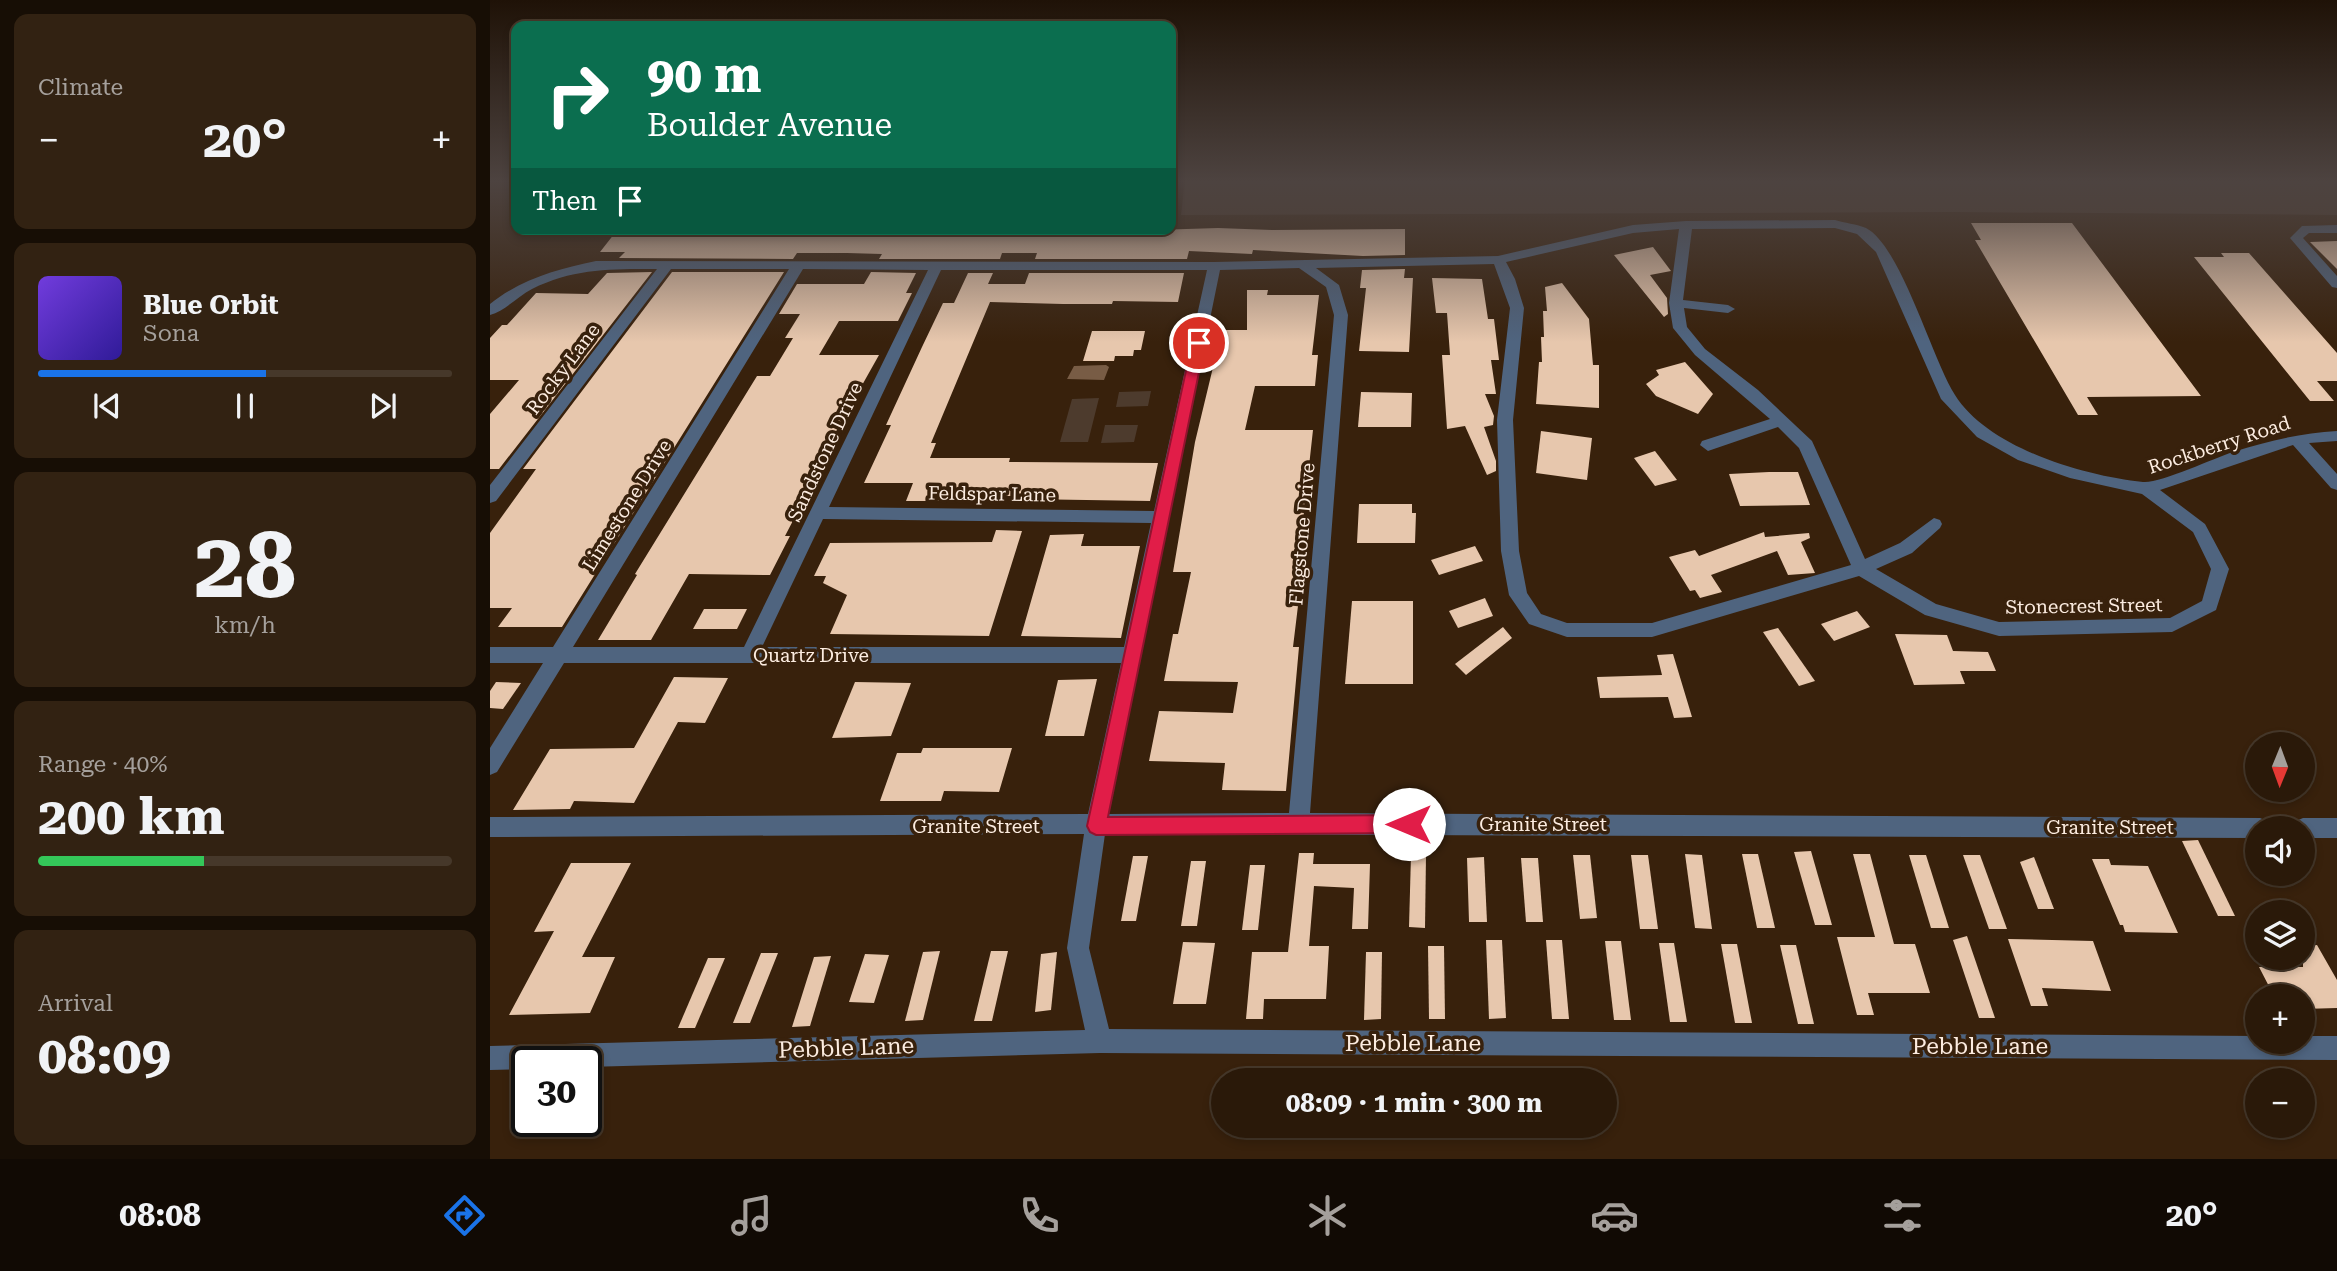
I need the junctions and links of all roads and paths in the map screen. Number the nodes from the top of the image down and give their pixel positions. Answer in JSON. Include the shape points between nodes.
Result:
{"nodes":[{"id":1,"x":1611,"y":234,"type":"edge"},
{"id":2,"x":1685,"y":234,"type":"edge"},
{"id":3,"x":1864,"y":234,"type":"edge"},
{"id":4,"x":2300,"y":234,"type":"edge"},
{"id":5,"x":1498,"y":260,"type":"junction"},
{"id":6,"x":1302,"y":264,"type":"junction"},
{"id":7,"x":667,"y":265,"type":"junction"},
{"id":8,"x":937,"y":265,"type":"junction"},
{"id":9,"x":799,"y":266,"type":"junction"},
{"id":10,"x":1214,"y":266,"type":"junction"},
{"id":11,"x":2337,"y":284,"type":"edge"},
{"id":12,"x":1676,"y":303,"type":"junction"},
{"id":13,"x":1728,"y":309,"type":"dead end"},
{"id":14,"x":490,"y":311,"type":"edge"},
{"id":15,"x":1780,"y":421,"type":"junction"},
{"id":16,"x":2337,"y":436,"type":"edge"},
{"id":17,"x":2296,"y":439,"type":"junction"},
{"id":18,"x":1708,"y":444,"type":"dead end"},
{"id":19,"x":2337,"y":484,"type":"edge"},
{"id":20,"x":2147,"y":489,"type":"junction"},
{"id":21,"x":490,"y":497,"type":"edge"},
{"id":22,"x":820,"y":513,"type":"junction"},
{"id":23,"x":1163,"y":517,"type":"junction"},
{"id":24,"x":1934,"y":524,"type":"dead end"},
{"id":25,"x":1861,"y":569,"type":"junction"},
{"id":26,"x":490,"y":655,"type":"edge"},
{"id":27,"x":559,"y":655,"type":"junction"},
{"id":28,"x":750,"y":655,"type":"junction"},
{"id":29,"x":1133,"y":655,"type":"junction"},
{"id":30,"x":490,"y":766,"type":"edge"},
{"id":31,"x":1299,"y":823,"type":"junction"},
{"id":32,"x":1096,"y":826,"type":"junction"},
{"id":33,"x":490,"y":827,"type":"edge"},
{"id":34,"x":2245,"y":828,"type":"edge"},
{"id":35,"x":2315,"y":828,"type":"edge"},
{"id":36,"x":2337,"y":828,"type":"edge"},
{"id":37,"x":1100,"y":1041,"type":"junction"},
{"id":38,"x":2337,"y":1048,"type":"edge"},
{"id":39,"x":490,"y":1058,"type":"edge"}],
"edges":[{"from":1,"to":5,"type":"street"},
{"from":2,"to":12,"type":"street"},
{"from":3,"to":20,"type":"street","name":"Rockberry Road","via":[[1882,250],[1949,399],[1982,433],[2024,456]]},
{"from":4,"to":11,"type":"street","via":[[2296,238]]},
{"from":5,"to":6,"type":"street"},
{"from":5,"to":25,"type":"street","via":[[1517,308],[1505,420],[1510,551],[1518,595],[1535,620],[1567,630],[1652,630]]},
{"from":6,"to":10,"type":"street"},
{"from":6,"to":31,"type":"street","name":"Flagstone Drive","via":[[1332,285],[1340,315]]},
{"from":7,"to":9,"type":"street"},
{"from":7,"to":14,"type":"street","via":[[597,265],[558,272],[519,288]]},
{"from":7,"to":21,"type":"street","name":"Rocky Lane"},
{"from":8,"to":9,"type":"street"},
{"from":8,"to":10,"type":"street"},
{"from":8,"to":22,"type":"street","name":"Sandstone Drive"},
{"from":9,"to":27,"type":"street","name":"Limestone Drive"},
{"from":10,"to":23,"type":"street"},
{"from":12,"to":13,"type":"street"},
{"from":12,"to":15,"type":"street","via":[[1680,328],[1700,352]]},
{"from":15,"to":18,"type":"street"},
{"from":15,"to":25,"type":"street","via":[[1807,445]]},
{"from":16,"to":17,"type":"street","name":"Rockberry Road"},
{"from":17,"to":19,"type":"street"},
{"from":17,"to":20,"type":"street","name":"Rockberry Road"},
{"from":20,"to":25,"type":"street","name":"Stonecrest Street","via":[[2199,528],[2220,569],[2210,605],[2172,625],[1999,629],[1930,610]]},
{"from":22,"to":23,"type":"street","name":"Feldspar Lane"},
{"from":22,"to":28,"type":"street","name":"Sandstone Drive"},
{"from":23,"to":29,"type":"street"},
{"from":24,"to":25,"type":"street","via":[[1906,548]]},
{"from":26,"to":27,"type":"street","name":"Quartz Drive"},
{"from":27,"to":28,"type":"street","name":"Quartz Drive"},
{"from":27,"to":30,"type":"street","name":"Limestone Drive"},
{"from":28,"to":29,"type":"street","name":"Quartz Drive"},
{"from":29,"to":32,"type":"street"},
{"from":31,"to":32,"type":"street","name":"Granite Street"},
{"from":31,"to":34,"type":"street","name":"Granite Street"},
{"from":32,"to":33,"type":"street","name":"Granite Street"},
{"from":32,"to":37,"type":"street","via":[[1078,948]]},
{"from":35,"to":36,"type":"street"},
{"from":37,"to":38,"type":"street","name":"Pebble Lane"},
{"from":37,"to":39,"type":"street","name":"Pebble Lane"}]}
